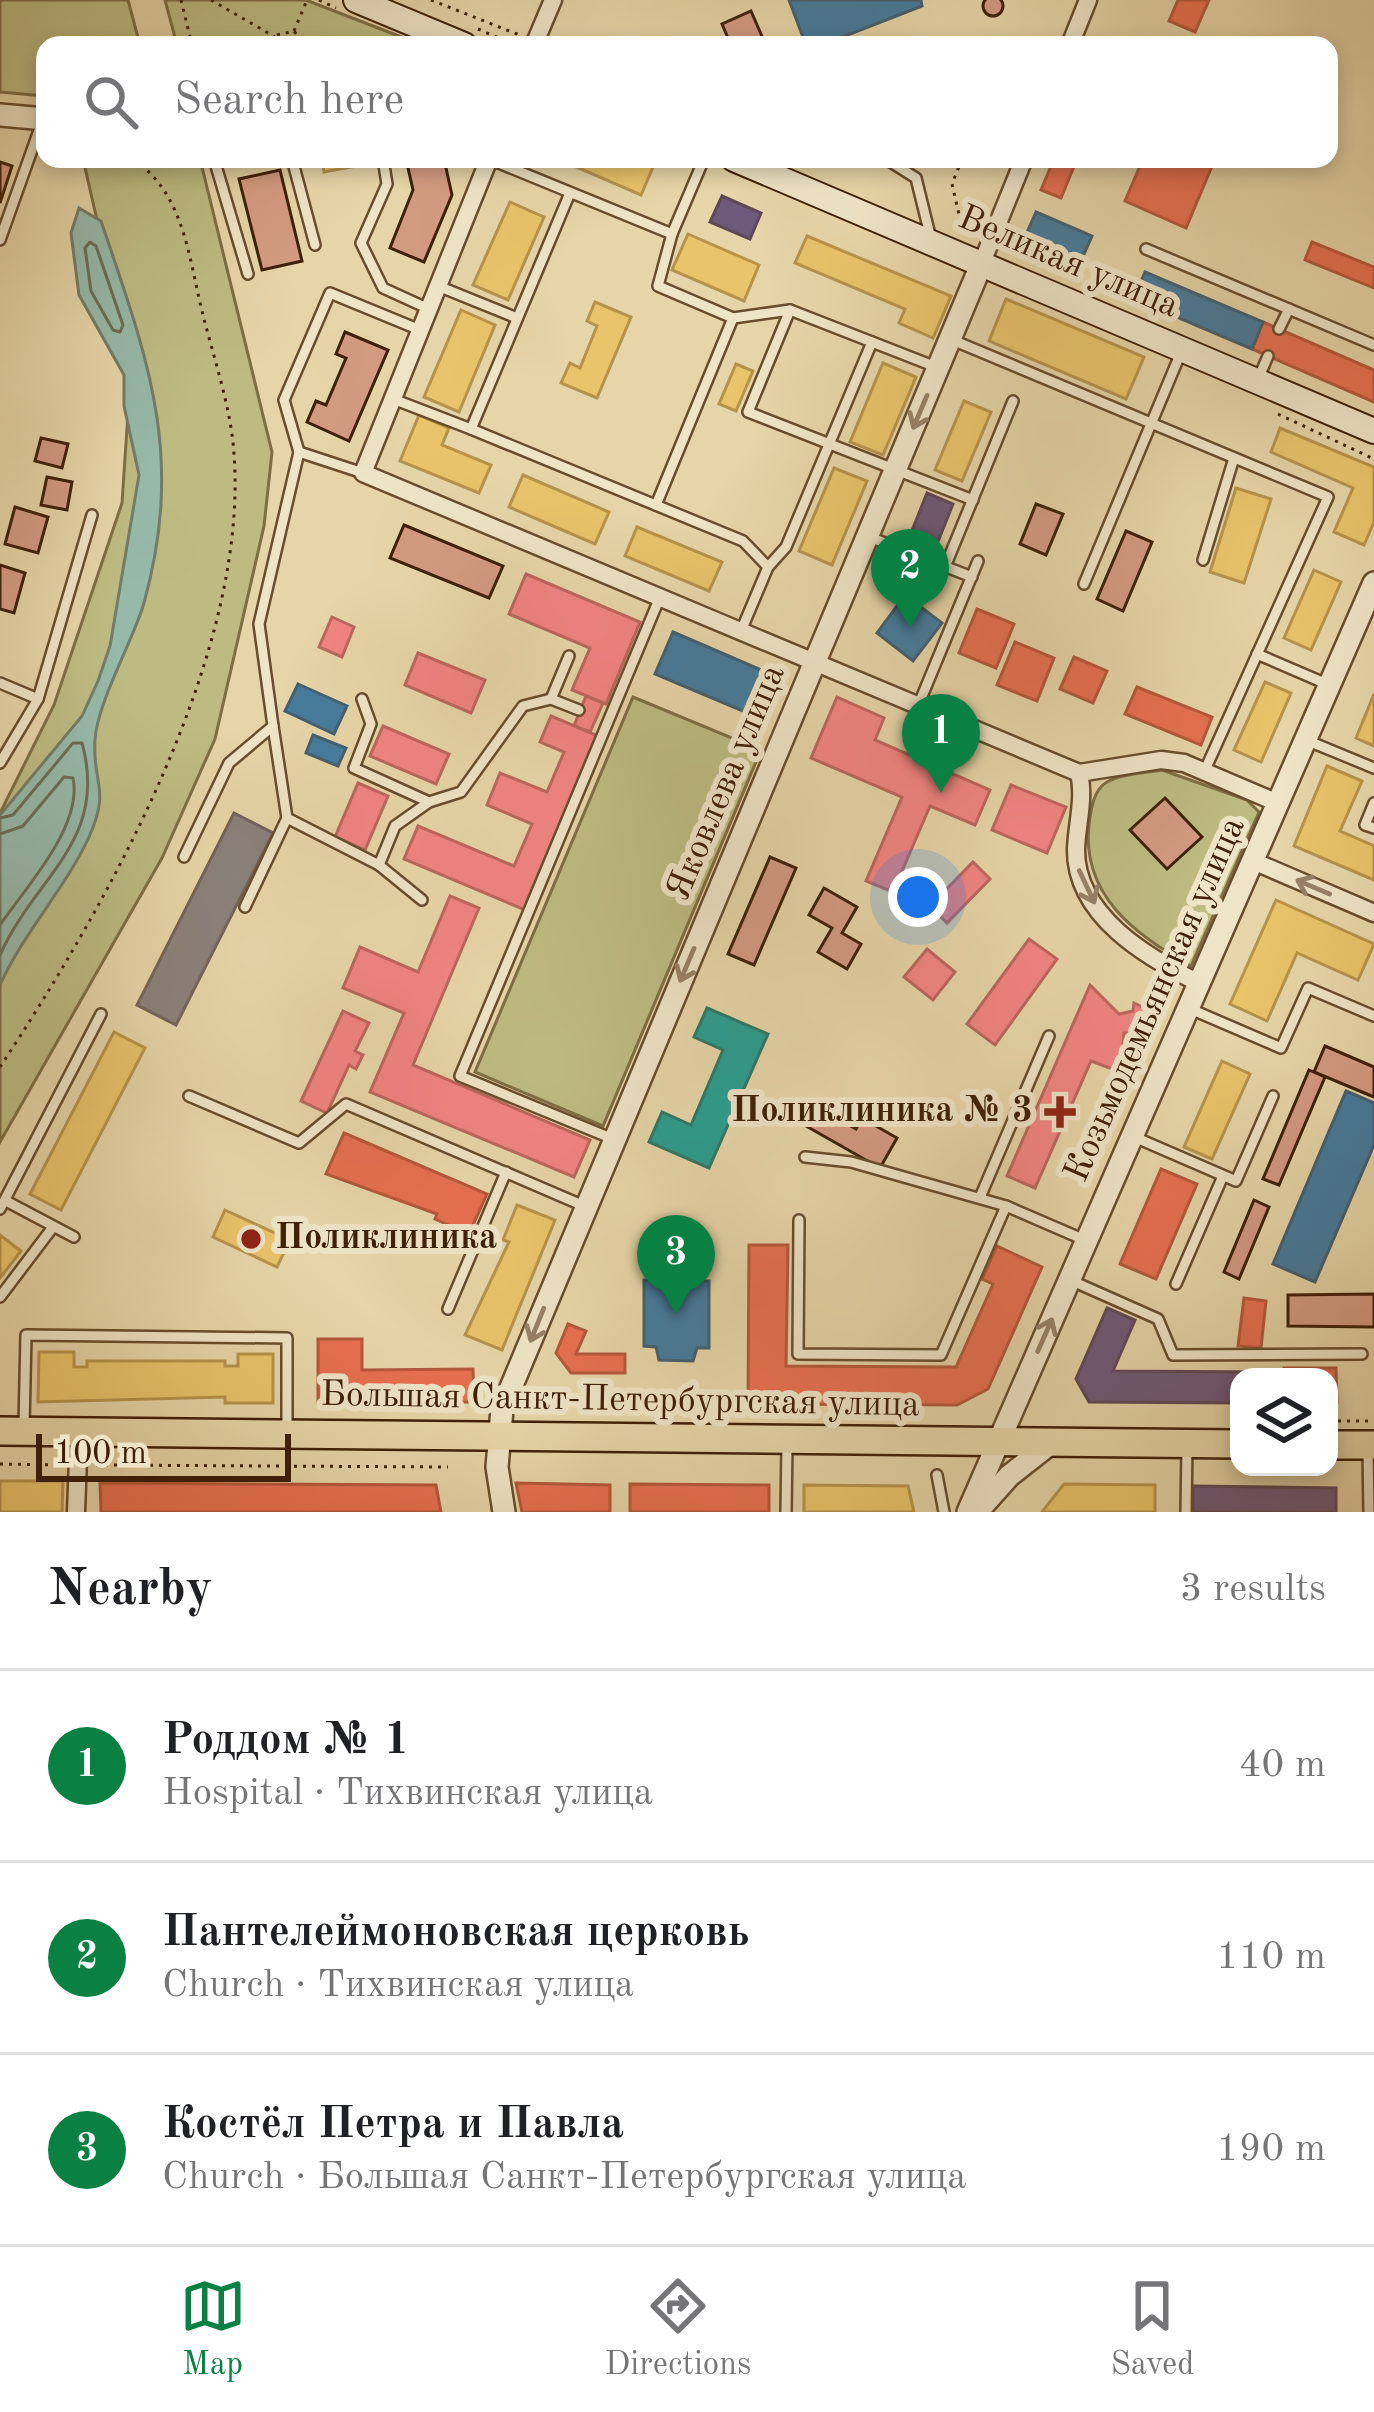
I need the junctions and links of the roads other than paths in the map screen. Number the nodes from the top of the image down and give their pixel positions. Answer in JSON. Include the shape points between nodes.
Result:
{"nodes":[{"id":1,"x":356,"y":0,"type":"edge"},
{"id":2,"x":553,"y":0,"type":"edge"},
{"id":3,"x":1088,"y":0,"type":"edge"},
{"id":4,"x":442,"y":36,"type":"edge"},
{"id":5,"x":538,"y":36,"type":"edge"},
{"id":6,"x":1074,"y":36,"type":"edge"},
{"id":7,"x":0,"y":115,"type":"edge"},
{"id":8,"x":36,"y":118,"type":"edge"},
{"id":9,"x":36,"y":141,"type":"edge"},
{"id":10,"x":217,"y":168,"type":"edge"},
{"id":11,"x":294,"y":168,"type":"edge"},
{"id":12,"x":384,"y":168,"type":"edge"},
{"id":13,"x":485,"y":168,"type":"edge"},
{"id":14,"x":510,"y":168,"type":"edge"},
{"id":15,"x":700,"y":168,"type":"edge"},
{"id":16,"x":755,"y":168,"type":"edge"},
{"id":17,"x":900,"y":168,"type":"edge"},
{"id":18,"x":1020,"y":168,"type":"edge"},
{"id":19,"x":570,"y":193,"type":"junction"},
{"id":20,"x":672,"y":234,"type":"junction"},
{"id":21,"x":0,"y":240,"type":"edge"},
{"id":22,"x":315,"y":245,"type":"dead end"},
{"id":23,"x":944,"y":249,"type":"junction"},
{"id":24,"x":1146,"y":249,"type":"dead end"},
{"id":25,"x":981,"y":265,"type":"junction"},
{"id":26,"x":248,"y":274,"type":"dead end"},
{"id":27,"x":438,"y":286,"type":"junction"},
{"id":28,"x":429,"y":309,"type":"junction"},
{"id":29,"x":1288,"y":309,"type":"junction"},
{"id":30,"x":790,"y":310,"type":"junction"},
{"id":31,"x":517,"y":318,"type":"junction"},
{"id":32,"x":733,"y":318,"type":"junction"},
{"id":33,"x":1280,"y":329,"type":"dead end"},
{"id":34,"x":420,"y":330,"type":"junction"},
{"id":35,"x":950,"y":338,"type":"junction"},
{"id":36,"x":872,"y":342,"type":"junction"},
{"id":37,"x":1374,"y":345,"type":"edge"},
{"id":38,"x":1182,"y":350,"type":"junction"},
{"id":39,"x":1268,"y":356,"type":"dead end"},
{"id":40,"x":938,"y":368,"type":"junction"},
{"id":41,"x":1257,"y":382,"type":"junction"},
{"id":42,"x":393,"y":399,"type":"junction"},
{"id":43,"x":1013,"y":401,"type":"dead end"},
{"id":44,"x":1151,"y":423,"type":"junction"},
{"id":45,"x":471,"y":428,"type":"junction"},
{"id":46,"x":1374,"y":431,"type":"edge"},
{"id":47,"x":830,"y":445,"type":"junction"},
{"id":48,"x":299,"y":452,"type":"junction"},
{"id":49,"x":1234,"y":458,"type":"junction"},
{"id":50,"x":895,"y":470,"type":"junction"},
{"id":51,"x":363,"y":473,"type":"junction"},
{"id":52,"x":973,"y":500,"type":"junction"},
{"id":53,"x":656,"y":505,"type":"junction"},
{"id":54,"x":92,"y":515,"type":"dead end"},
{"id":55,"x":867,"y":536,"type":"junction"},
{"id":56,"x":1203,"y":560,"type":"dead end"},
{"id":57,"x":978,"y":561,"type":"dead end"},
{"id":58,"x":768,"y":567,"type":"junction"},
{"id":59,"x":945,"y":567,"type":"junction"},
{"id":60,"x":972,"y":577,"type":"junction"},
{"id":61,"x":1084,"y":584,"type":"dead end"},
{"id":62,"x":1374,"y":585,"type":"edge"},
{"id":63,"x":660,"y":597,"type":"junction"},
{"id":64,"x":741,"y":631,"type":"junction"},
{"id":65,"x":1257,"y":654,"type":"junction"},
{"id":66,"x":568,"y":656,"type":"dead end"},
{"id":67,"x":814,"y":662,"type":"junction"},
{"id":68,"x":0,"y":682,"type":"edge"},
{"id":69,"x":1329,"y":685,"type":"junction"},
{"id":70,"x":38,"y":699,"type":"junction"},
{"id":71,"x":362,"y":699,"type":"dead end"},
{"id":72,"x":551,"y":699,"type":"junction"},
{"id":73,"x":918,"y":706,"type":"junction"},
{"id":74,"x":579,"y":710,"type":"dead end"},
{"id":75,"x":273,"y":726,"type":"junction"},
{"id":76,"x":1306,"y":740,"type":"junction"},
{"id":77,"x":0,"y":763,"type":"edge"},
{"id":78,"x":1374,"y":768,"type":"edge"},
{"id":79,"x":1205,"y":770,"type":"junction"},
{"id":80,"x":1079,"y":773,"type":"junction"},
{"id":81,"x":429,"y":802,"type":"junction"},
{"id":82,"x":1278,"y":803,"type":"junction"},
{"id":83,"x":1374,"y":803,"type":"edge"},
{"id":84,"x":287,"y":818,"type":"junction"},
{"id":85,"x":1374,"y":828,"type":"edge"},
{"id":86,"x":184,"y":856,"type":"dead end"},
{"id":87,"x":1252,"y":861,"type":"junction"},
{"id":88,"x":379,"y":865,"type":"junction"},
{"id":89,"x":422,"y":900,"type":"dead end"},
{"id":90,"x":245,"y":907,"type":"dead end"},
{"id":91,"x":1374,"y":913,"type":"edge"},
{"id":92,"x":1199,"y":983,"type":"junction"},
{"id":93,"x":1188,"y":1008,"type":"junction"},
{"id":94,"x":101,"y":1014,"type":"dead end"},
{"id":95,"x":1374,"y":1016,"type":"edge"},
{"id":96,"x":1049,"y":1036,"type":"dead end"},
{"id":97,"x":190,"y":1096,"type":"dead end"},
{"id":98,"x":1273,"y":1096,"type":"dead end"},
{"id":99,"x":1132,"y":1136,"type":"junction"},
{"id":100,"x":614,"y":1139,"type":"junction"},
{"id":101,"x":806,"y":1157,"type":"dead end"},
{"id":102,"x":506,"y":1172,"type":"junction"},
{"id":103,"x":1223,"y":1176,"type":"junction"},
{"id":104,"x":981,"y":1195,"type":"junction"},
{"id":105,"x":3,"y":1205,"type":"edge"},
{"id":106,"x":586,"y":1206,"type":"junction"},
{"id":107,"x":1006,"y":1206,"type":"junction"},
{"id":108,"x":799,"y":1220,"type":"dead end"},
{"id":109,"x":53,"y":1227,"type":"junction"},
{"id":110,"x":74,"y":1237,"type":"dead end"},
{"id":111,"x":1087,"y":1241,"type":"junction"},
{"id":112,"x":1070,"y":1280,"type":"junction"},
{"id":113,"x":1176,"y":1284,"type":"dead end"},
{"id":114,"x":0,"y":1297,"type":"edge"},
{"id":115,"x":448,"y":1309,"type":"dead end"},
{"id":116,"x":1362,"y":1354,"type":"dead end"},
{"id":117,"x":12,"y":1431,"type":"edge"},
{"id":118,"x":79,"y":1432,"type":"junction"},
{"id":119,"x":287,"y":1433,"type":"junction"},
{"id":120,"x":497,"y":1435,"type":"junction"},
{"id":121,"x":1372,"y":1437,"type":"edge"},
{"id":122,"x":787,"y":1440,"type":"junction"},
{"id":123,"x":998,"y":1442,"type":"junction"},
{"id":124,"x":1051,"y":1443,"type":"junction"},
{"id":125,"x":1338,"y":1443,"type":"edge"},
{"id":126,"x":1187,"y":1444,"type":"junction"},
{"id":127,"x":1230,"y":1444,"type":"edge"},
{"id":128,"x":937,"y":1474,"type":"dead end"},
{"id":129,"x":76,"y":1512,"type":"edge"},
{"id":130,"x":504,"y":1512,"type":"edge"},
{"id":131,"x":786,"y":1512,"type":"edge"},
{"id":132,"x":944,"y":1512,"type":"edge"},
{"id":133,"x":973,"y":1512,"type":"edge"},
{"id":134,"x":1186,"y":1512,"type":"edge"},
{"id":135,"x":1369,"y":1512,"type":"edge"}],
"edges":[{"from":1,"to":4,"type":"main road"},
{"from":2,"to":5,"type":"street"},
{"from":3,"to":6,"type":"street"},
{"from":7,"to":8,"type":"street"},
{"from":9,"to":21,"type":"lane"},
{"from":10,"to":26,"type":"lane"},
{"from":11,"to":22,"type":"lane"},
{"from":12,"to":28,"type":"lane","via":[[387,184],[361,243],[383,288]]},
{"from":13,"to":27,"type":"street"},
{"from":14,"to":19,"type":"lane"},
{"from":15,"to":20,"type":"lane"},
{"from":16,"to":23,"type":"main road","name":"Великая улица"},
{"from":17,"to":23,"type":"lane","via":[[916,178]]},
{"from":18,"to":25,"type":"street","name":"Яковлева улица"},
{"from":19,"to":20,"type":"lane"},
{"from":19,"to":31,"type":"lane"},
{"from":20,"to":32,"type":"lane","via":[[658,286]]},
{"from":23,"to":25,"type":"main road","name":"Великая улица"},
{"from":24,"to":29,"type":"lane"},
{"from":25,"to":35,"type":"street","name":"Яковлева улица"},
{"from":25,"to":38,"type":"main road","name":"Великая улица"},
{"from":27,"to":28,"type":"street"},
{"from":27,"to":31,"type":"lane"},
{"from":28,"to":34,"type":"street"},
{"from":29,"to":33,"type":"lane"},
{"from":29,"to":37,"type":"lane"},
{"from":30,"to":32,"type":"lane"},
{"from":30,"to":36,"type":"lane"},
{"from":30,"to":47,"type":"lane","via":[[748,412]]},
{"from":31,"to":45,"type":"lane"},
{"from":32,"to":53,"type":"lane"},
{"from":34,"to":42,"type":"street"},
{"from":34,"to":48,"type":"lane","via":[[330,292],[284,400]]},
{"from":35,"to":40,"type":"street","name":"Яковлева улица"},
{"from":35,"to":44,"type":"lane"},
{"from":36,"to":40,"type":"lane"},
{"from":36,"to":47,"type":"lane"},
{"from":38,"to":41,"type":"main road","name":"Великая улица"},
{"from":38,"to":44,"type":"lane"},
{"from":39,"to":41,"type":"lane"},
{"from":40,"to":50,"type":"street","name":"Яковлева улица","one_way":true},
{"from":41,"to":46,"type":"main road","name":"Великая улица"},
{"from":42,"to":45,"type":"lane"},
{"from":42,"to":51,"type":"street"},
{"from":43,"to":52,"type":"lane"},
{"from":44,"to":49,"type":"lane"},
{"from":44,"to":61,"type":"lane"},
{"from":45,"to":53,"type":"lane"},
{"from":47,"to":50,"type":"lane"},
{"from":47,"to":58,"type":"lane","via":[[786,547]]},
{"from":48,"to":51,"type":"lane"},
{"from":48,"to":75,"type":"lane","via":[[259,623]]},
{"from":49,"to":56,"type":"lane"},
{"from":49,"to":65,"type":"lane","via":[[1328,497]]},
{"from":50,"to":52,"type":"lane"},
{"from":50,"to":55,"type":"street","name":"Яковлева улица"},
{"from":51,"to":63,"type":"street"},
{"from":52,"to":59,"type":"lane"},
{"from":53,"to":58,"type":"lane","via":[[743,541]]},
{"from":54,"to":70,"type":"lane"},
{"from":55,"to":59,"type":"lane"},
{"from":55,"to":67,"type":"street","name":"Яковлева улица"},
{"from":57,"to":60,"type":"lane"},
{"from":58,"to":64,"type":"lane"},
{"from":59,"to":60,"type":"lane"},
{"from":60,"to":73,"type":"lane"},
{"from":62,"to":69,"type":"street","name":"Козьмодемьянская улица"},
{"from":63,"to":64,"type":"street"},
{"from":63,"to":100,"type":"lane","via":[[602,720],[460,1076]]},
{"from":64,"to":67,"type":"street"},
{"from":65,"to":69,"type":"lane"},
{"from":65,"to":79,"type":"lane"},
{"from":66,"to":72,"type":"lane"},
{"from":67,"to":73,"type":"street"},
{"from":67,"to":100,"type":"street","name":"Яковлева улица","one_way":true},
{"from":68,"to":70,"type":"lane"},
{"from":69,"to":76,"type":"street","name":"Козьмодемьянская улица"},
{"from":70,"to":77,"type":"lane"},
{"from":71,"to":81,"type":"lane","via":[[371,724],[355,768]]},
{"from":72,"to":74,"type":"lane"},
{"from":72,"to":81,"type":"lane","via":[[523,706],[461,792]]},
{"from":73,"to":80,"type":"street"},
{"from":75,"to":84,"type":"lane"},
{"from":75,"to":86,"type":"lane","via":[[229,764]]},
{"from":76,"to":78,"type":"lane"},
{"from":76,"to":82,"type":"street","name":"Козьмодемьянская улица"},
{"from":79,"to":80,"type":"street","via":[[1161,760]]},
{"from":79,"to":82,"type":"street"},
{"from":80,"to":92,"type":"street","one_way":true,"via":[[1076,854],[1094,902],[1129,941]]},
{"from":81,"to":88,"type":"lane","via":[[395,826]]},
{"from":82,"to":87,"type":"street","name":"Козьмодемьянская улица"},
{"from":83,"to":85,"type":"lane","via":[[1365,824]]},
{"from":84,"to":88,"type":"lane"},
{"from":84,"to":90,"type":"lane"},
{"from":91,"to":87,"type":"street","one_way":true},
{"from":87,"to":92,"type":"street","name":"Козьмодемьянская улица"},
{"from":88,"to":89,"type":"lane"},
{"from":92,"to":93,"type":"street","name":"Козьмодемьянская улица"},
{"from":93,"to":95,"type":"lane","via":[[1281,1048],[1308,988]]},
{"from":93,"to":99,"type":"street","name":"Козьмодемьянская улица"},
{"from":94,"to":105,"type":"lane"},
{"from":96,"to":104,"type":"lane"},
{"from":97,"to":102,"type":"lane","via":[[299,1143],[346,1104]]},
{"from":98,"to":103,"type":"lane","via":[[1236,1181]]},
{"from":99,"to":103,"type":"lane"},
{"from":99,"to":111,"type":"street","name":"Козьмодемьянская улица"},
{"from":100,"to":106,"type":"street","name":"Яковлева улица"},
{"from":101,"to":104,"type":"lane"},
{"from":102,"to":106,"type":"lane"},
{"from":102,"to":115,"type":"lane"},
{"from":103,"to":113,"type":"lane"},
{"from":104,"to":107,"type":"lane"},
{"from":105,"to":109,"type":"lane"},
{"from":106,"to":120,"type":"street","name":"Яковлева улица","one_way":true},
{"from":107,"to":108,"type":"lane","via":[[941,1355],[798,1354]]},
{"from":107,"to":111,"type":"lane"},
{"from":109,"to":110,"type":"lane"},
{"from":109,"to":114,"type":"lane"},
{"from":111,"to":112,"type":"street","name":"Козьмодемьянская улица"},
{"from":112,"to":116,"type":"lane","via":[[1158,1319],[1173,1355]]},
{"from":123,"to":112,"type":"street","name":"Козьмодемьянская улица","one_way":true},
{"from":117,"to":118,"type":"main road","name":"Большая Санкт-Петербургская улица"},
{"from":117,"to":119,"type":"lane","via":[[26,1335],[286,1338]]},
{"from":118,"to":119,"type":"main road","name":"Большая Санкт-Петербургская улица"},
{"from":118,"to":129,"type":"street"},
{"from":119,"to":120,"type":"main road","name":"Большая Санкт-Петербургская улица"},
{"from":120,"to":122,"type":"main road","name":"Большая Санкт-Петербургская улица"},
{"from":120,"to":130,"type":"street"},
{"from":121,"to":125,"type":"main road"},
{"from":121,"to":135,"type":"lane"},
{"from":122,"to":123,"type":"main road","name":"Большая Санкт-Петербургская улица"},
{"from":122,"to":131,"type":"lane"},
{"from":123,"to":124,"type":"main road","name":"Большая Санкт-Петербургская улица"},
{"from":123,"to":133,"type":"street","name":"Козьмодемьянская улица"},
{"from":124,"to":126,"type":"main road","name":"Большая Санкт-Петербургская улица"},
{"from":124,"to":133,"type":"street"},
{"from":126,"to":127,"type":"main road","name":"Большая Санкт-Петербургская улица"},
{"from":126,"to":134,"type":"lane"},
{"from":128,"to":132,"type":"lane"}]}
